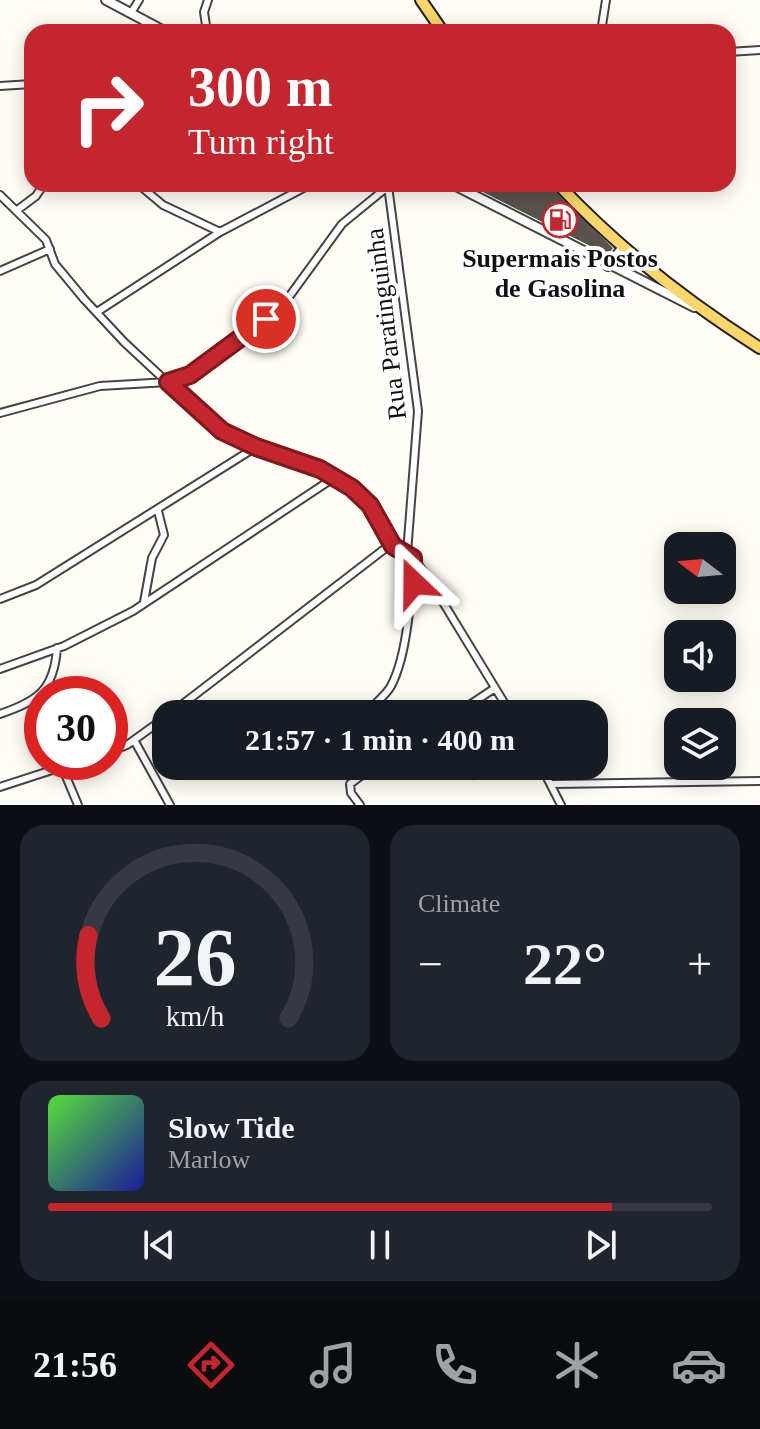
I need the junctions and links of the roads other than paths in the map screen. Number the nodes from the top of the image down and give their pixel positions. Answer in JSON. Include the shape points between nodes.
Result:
{"nodes":[{"id":1,"x":106,"y":0,"type":"edge"},
{"id":2,"x":139,"y":0,"type":"edge"},
{"id":3,"x":208,"y":0,"type":"edge"},
{"id":4,"x":421,"y":0,"type":"edge"},
{"id":5,"x":606,"y":0,"type":"edge"},
{"id":6,"x":131,"y":13,"type":"junction"},
{"id":7,"x":151,"y":24,"type":"edge"},
{"id":8,"x":206,"y":24,"type":"edge"},
{"id":9,"x":438,"y":24,"type":"edge"},
{"id":10,"x":602,"y":24,"type":"edge"},
{"id":11,"x":760,"y":50,"type":"edge"},
{"id":12,"x":736,"y":52,"type":"edge"},
{"id":13,"x":24,"y":84,"type":"edge"},
{"id":14,"x":0,"y":86,"type":"edge"},
{"id":15,"x":39,"y":192,"type":"edge"},
{"id":16,"x":148,"y":192,"type":"edge"},
{"id":17,"x":296,"y":192,"type":"edge"},
{"id":18,"x":381,"y":192,"type":"edge"},
{"id":19,"x":391,"y":192,"type":"edge"},
{"id":20,"x":467,"y":192,"type":"edge"},
{"id":21,"x":566,"y":192,"type":"edge"},
{"id":22,"x":1,"y":197,"type":"edge"},
{"id":23,"x":16,"y":211,"type":"junction"},
{"id":24,"x":220,"y":232,"type":"junction"},
{"id":25,"x":623,"y":247,"type":"junction"},
{"id":26,"x":50,"y":249,"type":"junction"},
{"id":27,"x":608,"y":266,"type":"junction"},
{"id":28,"x":0,"y":271,"type":"edge"},
{"id":29,"x":665,"y":289,"type":"junction"},
{"id":30,"x":97,"y":312,"type":"junction"},
{"id":31,"x":760,"y":348,"type":"edge"},
{"id":32,"x":168,"y":382,"type":"junction"},
{"id":33,"x":0,"y":413,"type":"edge"},
{"id":34,"x":256,"y":447,"type":"junction"},
{"id":35,"x":335,"y":477,"type":"junction"},
{"id":36,"x":158,"y":511,"type":"junction"},
{"id":37,"x":391,"y":544,"type":"junction"},
{"id":38,"x":410,"y":556,"type":"junction"},
{"id":39,"x":0,"y":599,"type":"edge"},
{"id":40,"x":144,"y":602,"type":"junction"},
{"id":41,"x":57,"y":648,"type":"junction"},
{"id":42,"x":0,"y":669,"type":"edge"},
{"id":43,"x":495,"y":688,"type":"junction"},
{"id":44,"x":188,"y":700,"type":"edge"},
{"id":45,"x":379,"y":700,"type":"edge"},
{"id":46,"x":477,"y":700,"type":"edge"},
{"id":47,"x":502,"y":700,"type":"edge"},
{"id":48,"x":0,"y":714,"type":"edge"},
{"id":49,"x":152,"y":727,"type":"edge"},
{"id":50,"x":134,"y":740,"type":"junction"},
{"id":51,"x":128,"y":743,"type":"edge"},
{"id":52,"x":24,"y":779,"type":"edge"},
{"id":53,"x":67,"y":780,"type":"edge"},
{"id":54,"x":352,"y":780,"type":"edge"},
{"id":55,"x":550,"y":780,"type":"edge"},
{"id":56,"x":760,"y":781,"type":"edge"},
{"id":57,"x":553,"y":784,"type":"junction"},
{"id":58,"x":0,"y":787,"type":"edge"},
{"id":59,"x":78,"y":805,"type":"edge"},
{"id":60,"x":170,"y":805,"type":"edge"},
{"id":61,"x":360,"y":805,"type":"edge"},
{"id":62,"x":561,"y":805,"type":"edge"}],
"edges":[{"from":1,"to":6,"type":"street"},
{"from":2,"to":6,"type":"street"},
{"from":3,"to":8,"type":"street"},
{"from":4,"to":9,"type":"main road"},
{"from":5,"to":10,"type":"street"},
{"from":6,"to":7,"type":"street"},
{"from":11,"to":12,"type":"street"},
{"from":13,"to":14,"type":"street"},
{"from":15,"to":23,"type":"street"},
{"from":16,"to":24,"type":"street"},
{"from":17,"to":24,"type":"street"},
{"from":18,"to":32,"type":"street","via":[[342,224],[286,301],[221,355]]},
{"from":19,"to":38,"type":"street","name":"Rua Paratinguinha","via":[[418,422]]},
{"from":20,"to":27,"type":"street"},
{"from":21,"to":25,"type":"main road"},
{"from":22,"to":23,"type":"street"},
{"from":23,"to":26,"type":"street"},
{"from":24,"to":30,"type":"street"},
{"from":25,"to":27,"type":"street"},
{"from":25,"to":29,"type":"main road"},
{"from":26,"to":28,"type":"street"},
{"from":26,"to":30,"type":"street","via":[[55,264]]},
{"from":27,"to":29,"type":"street"},
{"from":29,"to":31,"type":"main road"},
{"from":30,"to":32,"type":"street"},
{"from":32,"to":33,"type":"street","via":[[100,386]]},
{"from":32,"to":34,"type":"street","via":[[216,427]]},
{"from":34,"to":35,"type":"street"},
{"from":34,"to":36,"type":"street"},
{"from":35,"to":37,"type":"street","via":[[365,498]]},
{"from":35,"to":40,"type":"street"},
{"from":36,"to":39,"type":"street","via":[[36,585]]},
{"from":36,"to":40,"type":"street","via":[[164,535],[152,558]]},
{"from":37,"to":38,"type":"street"},
{"from":37,"to":44,"type":"street"},
{"from":38,"to":43,"type":"street"},
{"from":38,"to":45,"type":"street","name":"Rua Paratinguinha","via":[[413,597],[395,677]]},
{"from":40,"to":41,"type":"street"},
{"from":41,"to":42,"type":"street"},
{"from":41,"to":48,"type":"street","via":[[51,682],[26,705]]},
{"from":43,"to":46,"type":"street"},
{"from":43,"to":47,"type":"street"},
{"from":49,"to":50,"type":"street"},
{"from":50,"to":51,"type":"street"},
{"from":50,"to":60,"type":"street"},
{"from":52,"to":58,"type":"street"},
{"from":53,"to":59,"type":"street"},
{"from":54,"to":61,"type":"street","via":[[349,787]]},
{"from":55,"to":57,"type":"street"},
{"from":56,"to":57,"type":"street"},
{"from":57,"to":62,"type":"street"}]}
